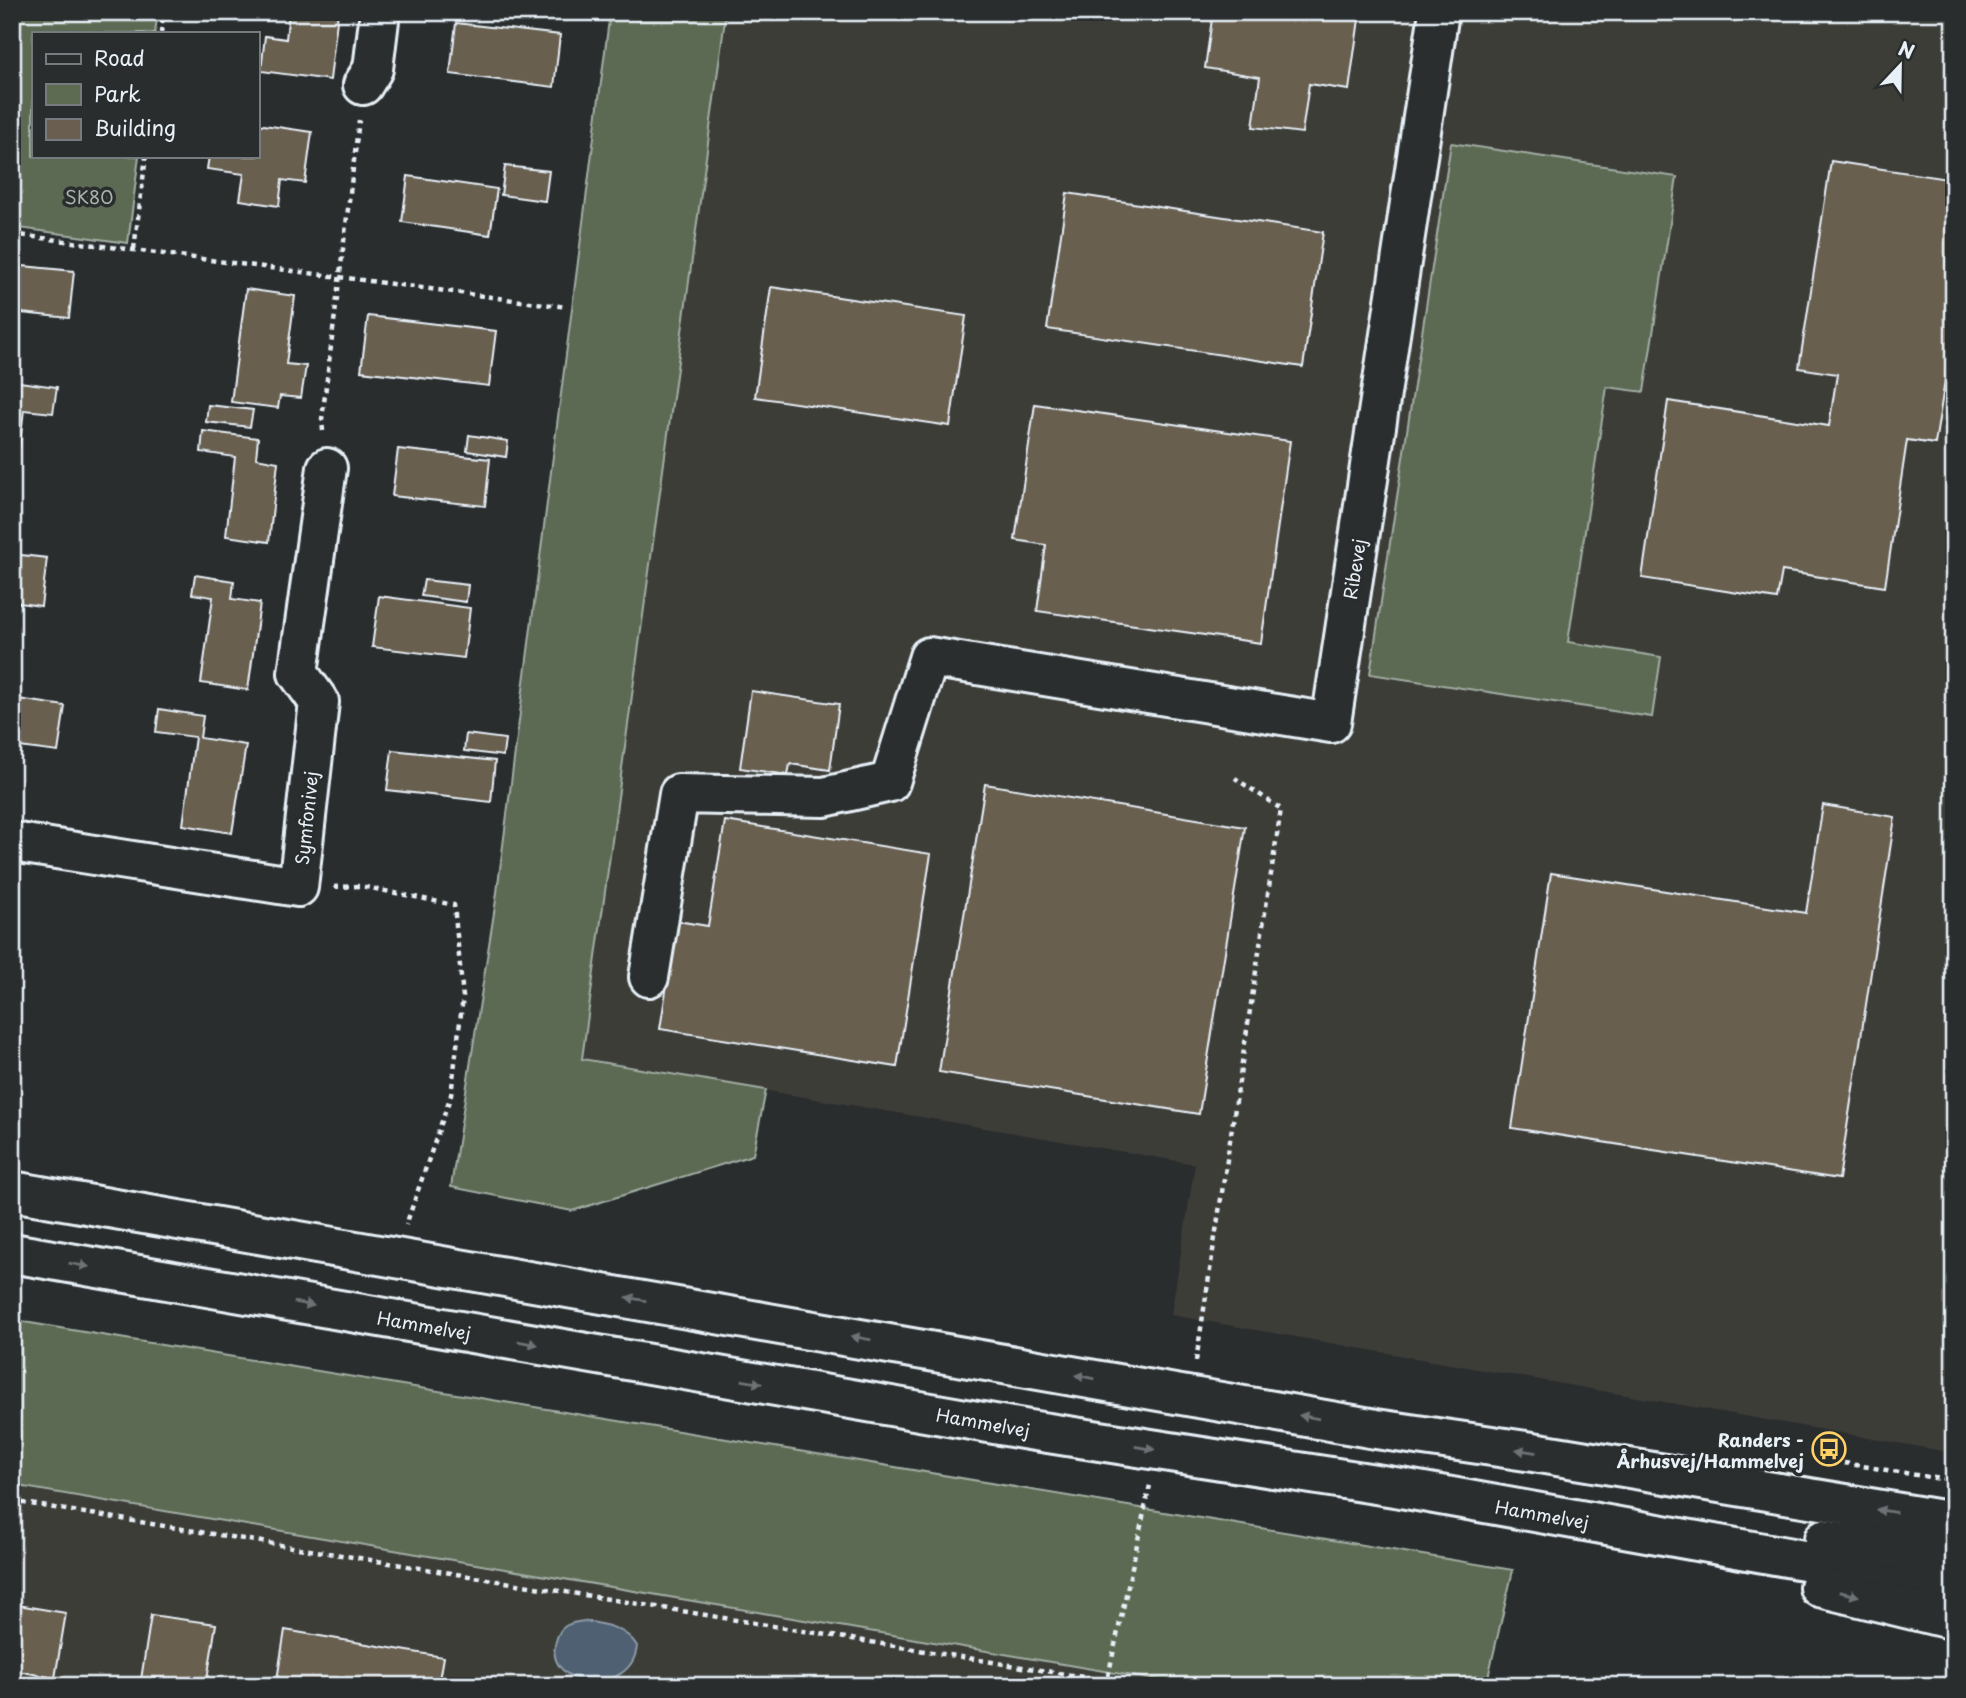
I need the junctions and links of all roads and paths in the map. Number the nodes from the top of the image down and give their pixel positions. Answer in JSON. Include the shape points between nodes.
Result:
{"nodes":[{"id":1,"x":163,"y":12,"type":"edge"},
{"id":2,"x":380,"y":12,"type":"edge"},
{"id":3,"x":1439,"y":12,"type":"edge"},
{"id":4,"x":161,"y":32,"type":"edge"},
{"id":5,"x":363,"y":85,"type":"joint"},
{"id":6,"x":146,"y":158,"type":"edge"},
{"id":7,"x":12,"y":233,"type":"edge"},
{"id":8,"x":134,"y":249,"type":"junction"},
{"id":9,"x":340,"y":277,"type":"junction"},
{"id":10,"x":567,"y":307,"type":"dead end"},
{"id":11,"x":327,"y":468,"type":"joint"},
{"id":12,"x":1235,"y":778,"type":"dead end"},
{"id":13,"x":12,"y":842,"type":"edge"},
{"id":14,"x":298,"y":887,"type":"junction"},
{"id":15,"x":649,"y":977,"type":"dead end"},
{"id":16,"x":12,"y":1191,"type":"edge"},
{"id":17,"x":12,"y":1253,"type":"edge"},
{"id":18,"x":395,"y":1257,"type":"junction"},
{"id":19,"x":1191,"y":1395,"type":"junction"},
{"id":20,"x":1158,"y":1450,"type":"junction"},
{"id":21,"x":1401,"y":1488,"type":"junction"},
{"id":22,"x":12,"y":1501,"type":"edge"},
{"id":23,"x":1954,"y":1522,"type":"edge"},
{"id":24,"x":1954,"y":1556,"type":"edge"},
{"id":25,"x":1954,"y":1587,"type":"edge"},
{"id":26,"x":1954,"y":1620,"type":"edge"},
{"id":27,"x":1106,"y":1683,"type":"edge"},
{"id":28,"x":1138,"y":1686,"type":"edge"}],
"edges":[{"from":1,"to":4,"type":"path"},
{"from":2,"to":5,"type":"main road","via":[[373,69]]},
{"from":3,"to":15,"type":"main road","name":"Ribevej","via":[[1331,723],[929,657],[890,782],[824,797],[679,794]]},
{"from":5,"to":9,"type":"path"},
{"from":6,"to":8,"type":"path"},
{"from":7,"to":8,"type":"path"},
{"from":8,"to":9,"type":"path"},
{"from":9,"to":10,"type":"path"},
{"from":9,"to":11,"type":"path","via":[[322,419]]},
{"from":11,"to":14,"type":"main road","name":"Symfonivej","via":[[298,673],[319,702]]},
{"from":12,"to":19,"type":"path","via":[[1280,809]]},
{"from":13,"to":14,"type":"main road","name":"Symfonivej"},
{"from":14,"to":18,"type":"path","via":[[360,886],[454,905],[463,996],[451,1095]]},
{"from":16,"to":18,"type":"main road"},
{"from":17,"to":20,"type":"main road","name":"Hammelvej","one_way":true},
{"from":19,"to":18,"type":"main road","one_way":true},
{"from":23,"to":19,"type":"main road","one_way":true},
{"from":20,"to":21,"type":"main road","name":"Hammelvej"},
{"from":20,"to":27,"type":"path"},
{"from":21,"to":24,"type":"main road"},
{"from":21,"to":25,"type":"main road","name":"Hammelvej"},
{"from":21,"to":26,"type":"main road","one_way":true},
{"from":22,"to":27,"type":"path"},
{"from":27,"to":28,"type":"path"}]}
